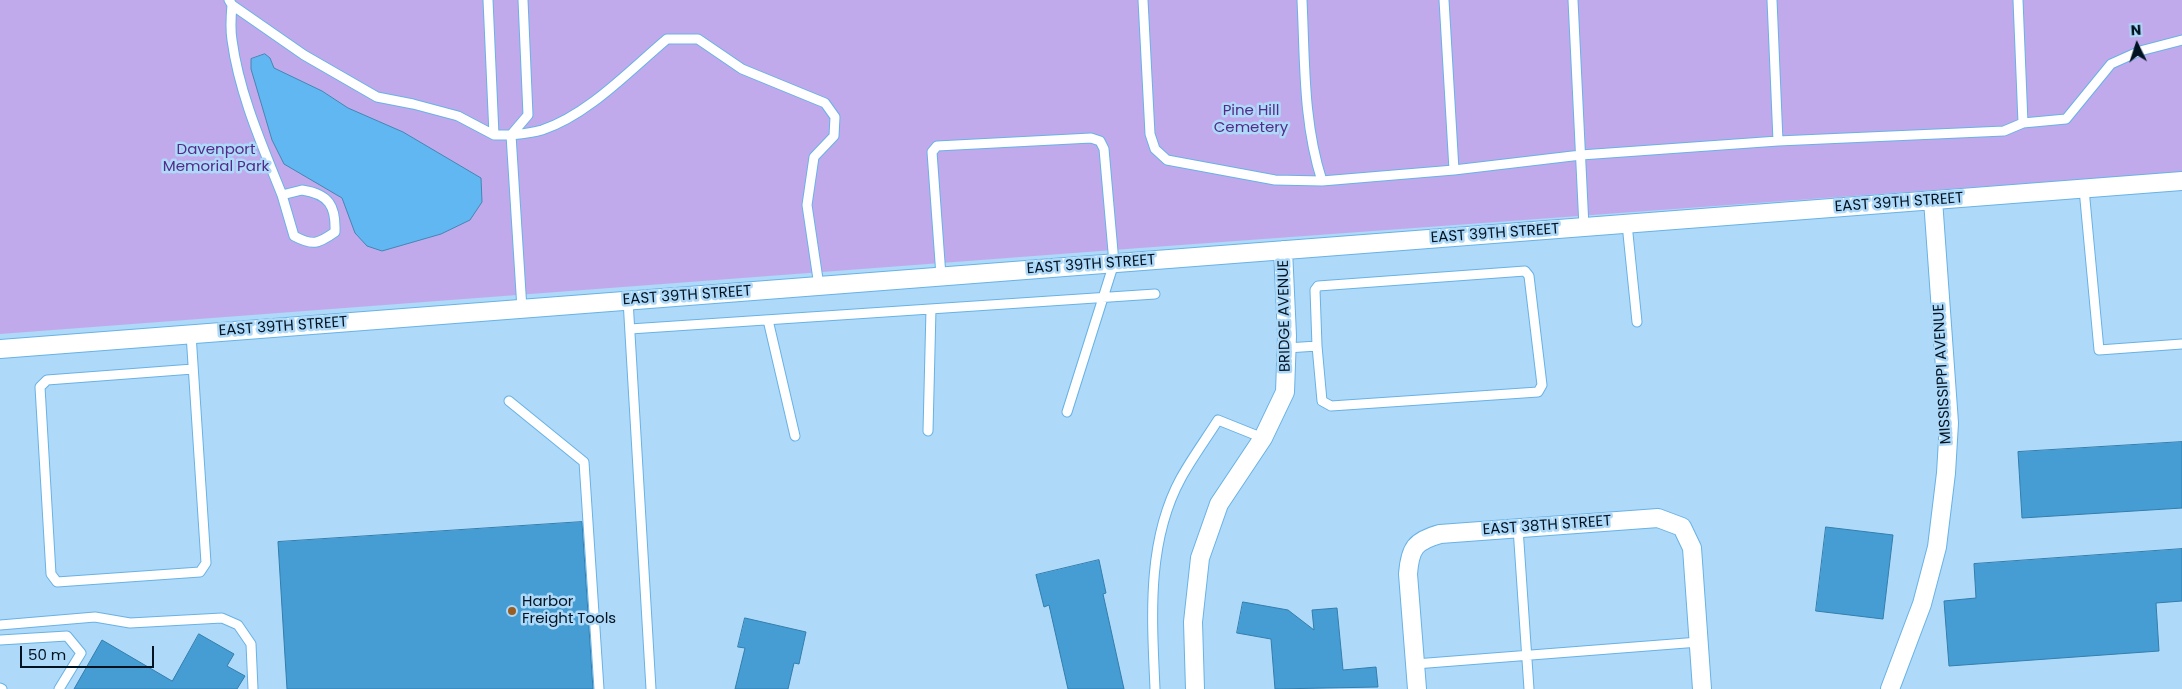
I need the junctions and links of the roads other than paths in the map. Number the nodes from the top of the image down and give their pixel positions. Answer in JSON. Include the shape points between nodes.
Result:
{"nodes":[{"id":1,"x":488,"y":0,"type":"edge"},
{"id":2,"x":523,"y":0,"type":"edge"},
{"id":3,"x":1143,"y":0,"type":"edge"},
{"id":4,"x":1302,"y":0,"type":"edge"},
{"id":5,"x":1444,"y":0,"type":"edge"},
{"id":6,"x":1573,"y":0,"type":"edge"},
{"id":7,"x":1772,"y":0,"type":"edge"},
{"id":8,"x":2018,"y":0,"type":"edge"},
{"id":9,"x":230,"y":2,"type":"edge"},
{"id":10,"x":2182,"y":40,"type":"edge"},
{"id":11,"x":2023,"y":123,"type":"junction"},
{"id":12,"x":494,"y":135,"type":"junction"},
{"id":13,"x":511,"y":135,"type":"junction"},
{"id":14,"x":1778,"y":141,"type":"junction"},
{"id":15,"x":1581,"y":155,"type":"junction"},
{"id":16,"x":1454,"y":170,"type":"junction"},
{"id":17,"x":1322,"y":181,"type":"junction"},
{"id":18,"x":2182,"y":181,"type":"edge"},
{"id":19,"x":2084,"y":189,"type":"junction"},
{"id":20,"x":282,"y":195,"type":"junction"},
{"id":21,"x":1933,"y":200,"type":"junction"},
{"id":22,"x":1627,"y":224,"type":"junction"},
{"id":23,"x":1584,"y":227,"type":"junction"},
{"id":24,"x":1284,"y":250,"type":"junction"},
{"id":25,"x":1114,"y":263,"type":"junction"},
{"id":26,"x":941,"y":276,"type":"junction"},
{"id":27,"x":819,"y":286,"type":"junction"},
{"id":28,"x":1155,"y":294,"type":"dead end"},
{"id":29,"x":1103,"y":298,"type":"junction"},
{"id":30,"x":628,"y":300,"type":"junction"},
{"id":31,"x":522,"y":309,"type":"junction"},
{"id":32,"x":931,"y":309,"type":"junction"},
{"id":33,"x":768,"y":320,"type":"junction"},
{"id":34,"x":1637,"y":322,"type":"dead end"},
{"id":35,"x":630,"y":330,"type":"junction"},
{"id":36,"x":191,"y":334,"type":"junction"},
{"id":37,"x":2182,"y":344,"type":"edge"},
{"id":38,"x":1317,"y":346,"type":"junction"},
{"id":39,"x":1287,"y":348,"type":"junction"},
{"id":40,"x":0,"y":349,"type":"edge"},
{"id":41,"x":193,"y":369,"type":"junction"},
{"id":42,"x":509,"y":400,"type":"dead end"},
{"id":43,"x":1067,"y":412,"type":"dead end"},
{"id":44,"x":928,"y":430,"type":"dead end"},
{"id":45,"x":795,"y":436,"type":"dead end"},
{"id":46,"x":1264,"y":438,"type":"junction"},
{"id":47,"x":1518,"y":528,"type":"junction"},
{"id":48,"x":0,"y":625,"type":"edge"},
{"id":49,"x":0,"y":640,"type":"edge"},
{"id":50,"x":1699,"y":642,"type":"junction"},
{"id":51,"x":1527,"y":656,"type":"junction"},
{"id":52,"x":1415,"y":664,"type":"junction"},
{"id":53,"x":59,"y":689,"type":"edge"},
{"id":54,"x":253,"y":689,"type":"edge"},
{"id":55,"x":599,"y":689,"type":"edge"},
{"id":56,"x":651,"y":689,"type":"edge"},
{"id":57,"x":1154,"y":689,"type":"edge"},
{"id":58,"x":1194,"y":689,"type":"edge"},
{"id":59,"x":1417,"y":689,"type":"edge"},
{"id":60,"x":1529,"y":689,"type":"edge"},
{"id":61,"x":1702,"y":689,"type":"edge"},
{"id":62,"x":1890,"y":689,"type":"edge"}],
"edges":[{"from":1,"to":12,"type":"lane"},
{"from":2,"to":13,"type":"lane","via":[[528,115]]},
{"from":3,"to":17,"type":"lane","via":[[1150,134],[1155,149],[1167,160],[1275,180]]},
{"from":4,"to":17,"type":"lane","via":[[1308,121]]},
{"from":5,"to":16,"type":"lane"},
{"from":6,"to":15,"type":"lane"},
{"from":7,"to":14,"type":"lane"},
{"from":8,"to":11,"type":"lane"},
{"from":9,"to":12,"type":"lane","via":[[304,55],[377,97],[458,116]]},
{"from":9,"to":20,"type":"lane","via":[[231,38],[240,80],[258,137]]},
{"from":10,"to":11,"type":"lane","via":[[2140,51],[2111,64],[2066,119]]},
{"from":11,"to":14,"type":"lane","via":[[2004,130]]},
{"from":12,"to":13,"type":"lane"},
{"from":13,"to":27,"type":"lane","via":[[541,131],[563,121],[602,94],[667,39],[698,39],[742,70],[825,103],[835,117],[834,136],[814,157],[807,205]]},
{"from":13,"to":31,"type":"lane"},
{"from":14,"to":15,"type":"lane"},
{"from":15,"to":16,"type":"lane"},
{"from":15,"to":23,"type":"lane"},
{"from":16,"to":17,"type":"lane"},
{"from":18,"to":19,"type":"street","name":"EAST 39TH STREET"},
{"from":19,"to":21,"type":"street","name":"EAST 39TH STREET"},
{"from":19,"to":37,"type":"lane","via":[[2099,350]]},
{"from":20,"to":20,"type":"lane","via":[[294,236],[308,243],[322,241],[334,232],[335,216],[329,202],[317,192],[302,190]]},
{"from":21,"to":22,"type":"street","name":"EAST 39TH STREET"},
{"from":21,"to":62,"type":"street","name":"MISSISSIPPI AVENUE","via":[[1949,423],[1946,473],[1937,548],[1922,604]]},
{"from":22,"to":23,"type":"street","name":"EAST 39TH STREET"},
{"from":22,"to":34,"type":"lane"},
{"from":23,"to":24,"type":"street","name":"EAST 39TH STREET"},
{"from":24,"to":25,"type":"street","name":"EAST 39TH STREET"},
{"from":24,"to":39,"type":"street","name":"BRIDGE AVENUE"},
{"from":25,"to":26,"type":"street","name":"EAST 39TH STREET"},
{"from":25,"to":26,"type":"lane","via":[[1104,149],[1100,141],[1091,138],[937,146],[932,152]]},
{"from":25,"to":29,"type":"lane"},
{"from":26,"to":27,"type":"street","name":"EAST 39TH STREET"},
{"from":27,"to":30,"type":"street","name":"EAST 39TH STREET"},
{"from":28,"to":29,"type":"lane"},
{"from":29,"to":32,"type":"lane"},
{"from":29,"to":43,"type":"lane"},
{"from":30,"to":31,"type":"street","name":"EAST 39TH STREET"},
{"from":30,"to":35,"type":"lane"},
{"from":31,"to":36,"type":"street","name":"EAST 39TH STREET"},
{"from":32,"to":33,"type":"lane"},
{"from":32,"to":44,"type":"lane"},
{"from":33,"to":35,"type":"lane"},
{"from":33,"to":45,"type":"lane"},
{"from":35,"to":56,"type":"lane"},
{"from":36,"to":40,"type":"street","name":"EAST 39TH STREET"},
{"from":36,"to":41,"type":"lane"},
{"from":38,"to":38,"type":"lane","via":[[1322,401],[1332,406],[1538,392],[1542,385],[1529,276],[1525,271],[1318,286],[1315,290]]},
{"from":38,"to":39,"type":"lane"},
{"from":39,"to":46,"type":"street","name":"BRIDGE AVENUE","via":[[1285,392]]},
{"from":41,"to":41,"type":"lane","via":[[206,563],[200,572],[57,582],[51,574],[40,387],[47,380]]},
{"from":42,"to":55,"type":"lane","via":[[584,462]]},
{"from":46,"to":57,"type":"lane","via":[[1218,420],[1180,480],[1162,528],[1154,565]]},
{"from":46,"to":58,"type":"street","name":"BRIDGE AVENUE","via":[[1219,504],[1200,558],[1193,622]]},
{"from":47,"to":50,"type":"street","name":"EAST 38TH STREET","via":[[1658,518],[1682,527],[1692,548]]},
{"from":47,"to":51,"type":"lane"},
{"from":47,"to":52,"type":"street","name":"EAST 38TH STREET","via":[[1440,534],[1414,546],[1408,574]]},
{"from":48,"to":54,"type":"lane","via":[[95,617],[130,624],[222,618],[238,625],[250,644]]},
{"from":49,"to":53,"type":"lane","via":[[67,636],[81,653]]},
{"from":50,"to":51,"type":"lane"},
{"from":50,"to":61,"type":"street"},
{"from":51,"to":52,"type":"lane"},
{"from":51,"to":60,"type":"lane"},
{"from":52,"to":59,"type":"street"}]}
